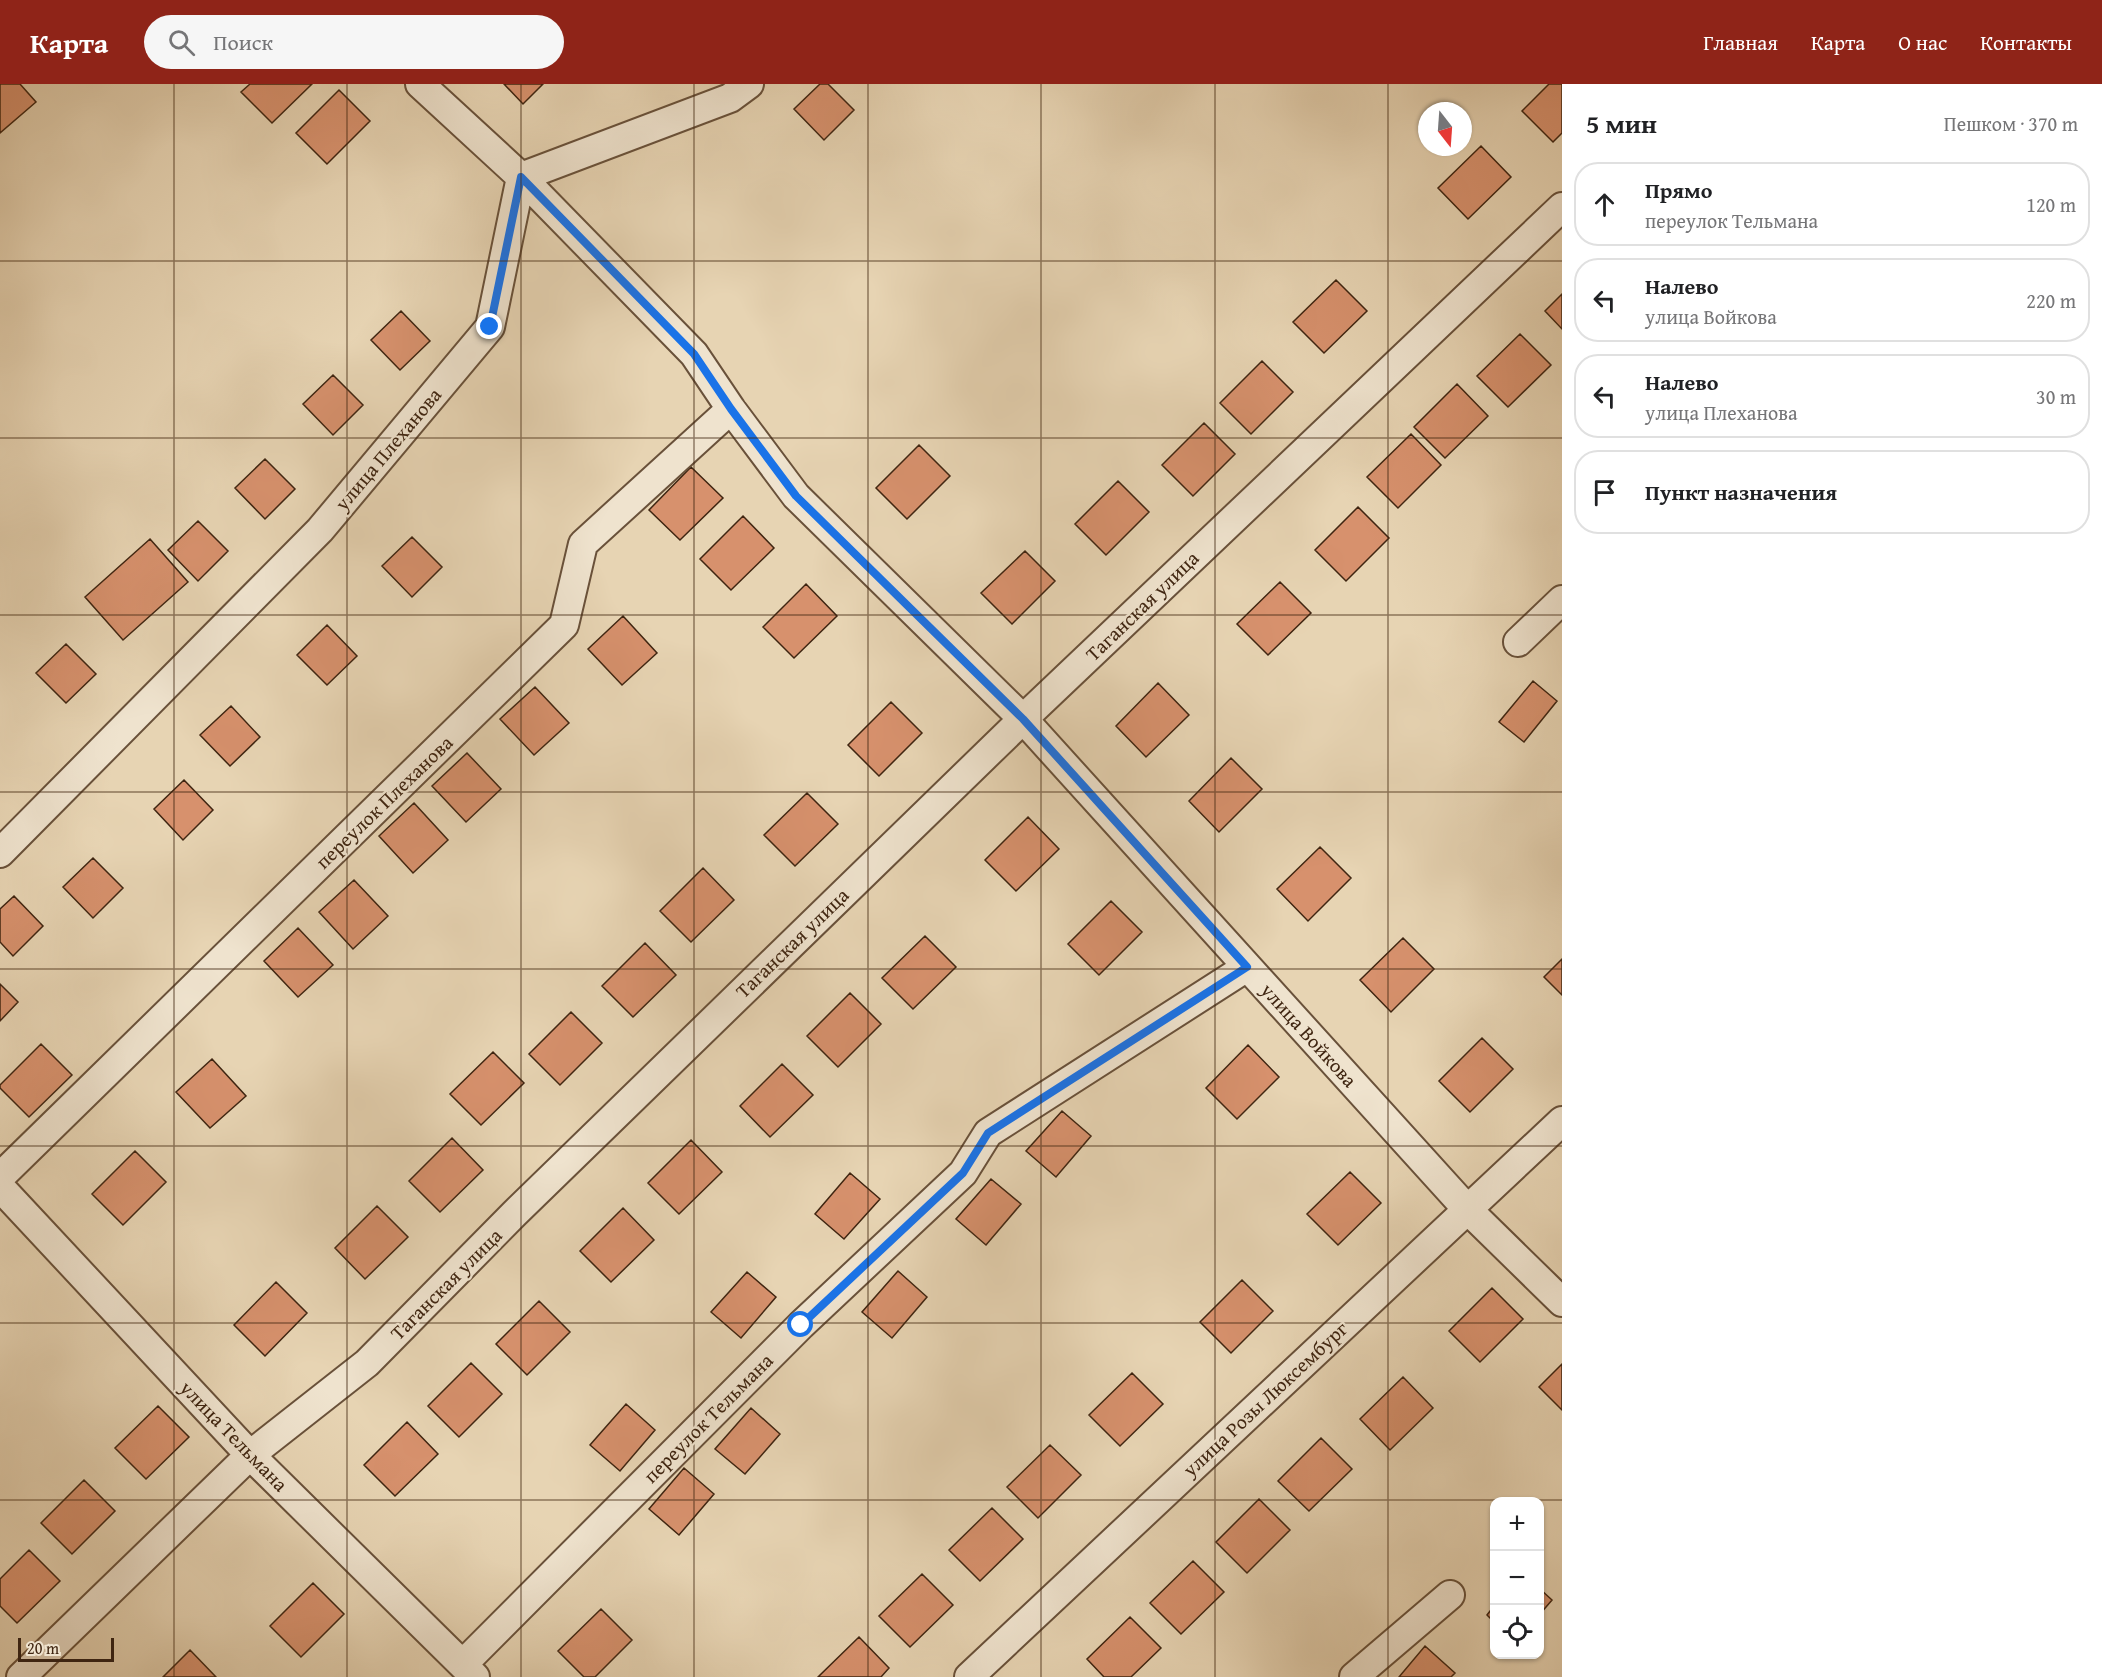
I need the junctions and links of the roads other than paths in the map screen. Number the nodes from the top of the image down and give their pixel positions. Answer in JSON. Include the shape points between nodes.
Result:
{"nodes":[{"id":1,"x":420,"y":84,"type":"edge"},
{"id":2,"x":749,"y":84,"type":"edge"},
{"id":3,"x":521,"y":177,"type":"junction"},
{"id":4,"x":1562,"y":207,"type":"edge"},
{"id":5,"x":731,"y":409,"type":"junction"},
{"id":6,"x":1562,"y":600,"type":"edge"},
{"id":7,"x":1518,"y":642,"type":"dead end"},
{"id":8,"x":1023,"y":719,"type":"junction"},
{"id":9,"x":0,"y":852,"type":"edge"},
{"id":10,"x":1247,"y":967,"type":"junction"},
{"id":11,"x":1562,"y":1121,"type":"edge"},
{"id":12,"x":0,"y":1177,"type":"edge"},
{"id":13,"x":0,"y":1187,"type":"edge"},
{"id":14,"x":1467,"y":1209,"type":"junction"},
{"id":15,"x":1562,"y":1302,"type":"edge"},
{"id":16,"x":250,"y":1455,"type":"junction"},
{"id":17,"x":1450,"y":1595,"type":"dead end"},
{"id":18,"x":469,"y":1671,"type":"edge"},
{"id":19,"x":21,"y":1677,"type":"edge"},
{"id":20,"x":969,"y":1677,"type":"edge"},
{"id":21,"x":1354,"y":1677,"type":"edge"}],
"edges":[{"from":1,"to":3,"type":"street","name":"улица Войкова"},
{"from":2,"to":3,"type":"street","via":[[730,98]]},
{"from":3,"to":5,"type":"street","name":"улица Войкова","via":[[694,354]]},
{"from":3,"to":9,"type":"street","name":"улица Плеханова","via":[[490,327],[320,530]]},
{"from":4,"to":8,"type":"street","name":"Таганская улица"},
{"from":5,"to":8,"type":"street","name":"улица Войкова","via":[[796,496]]},
{"from":5,"to":12,"type":"street","name":"переулок Плеханова","via":[[583,544],[564,625]]},
{"from":6,"to":7,"type":"street"},
{"from":8,"to":10,"type":"street","name":"улица Войкова"},
{"from":8,"to":16,"type":"street","name":"Таганская улица","via":[[514,1214],[367,1364]]},
{"from":10,"to":14,"type":"street","name":"улица Войкова"},
{"from":10,"to":18,"type":"street","name":"переулок Тельмана","via":[[988,1133],[963,1173],[801,1325]]},
{"from":11,"to":14,"type":"street","name":"улица Розы Люксембург"},
{"from":13,"to":16,"type":"street","name":"улица Тельмана"},
{"from":14,"to":15,"type":"street","name":"улица Войкова"},
{"from":14,"to":20,"type":"street","name":"улица Розы Люксембург"},
{"from":16,"to":18,"type":"street","name":"улица Тельмана"},
{"from":16,"to":19,"type":"street","name":"Таганская улица"},
{"from":17,"to":21,"type":"street"}]}
